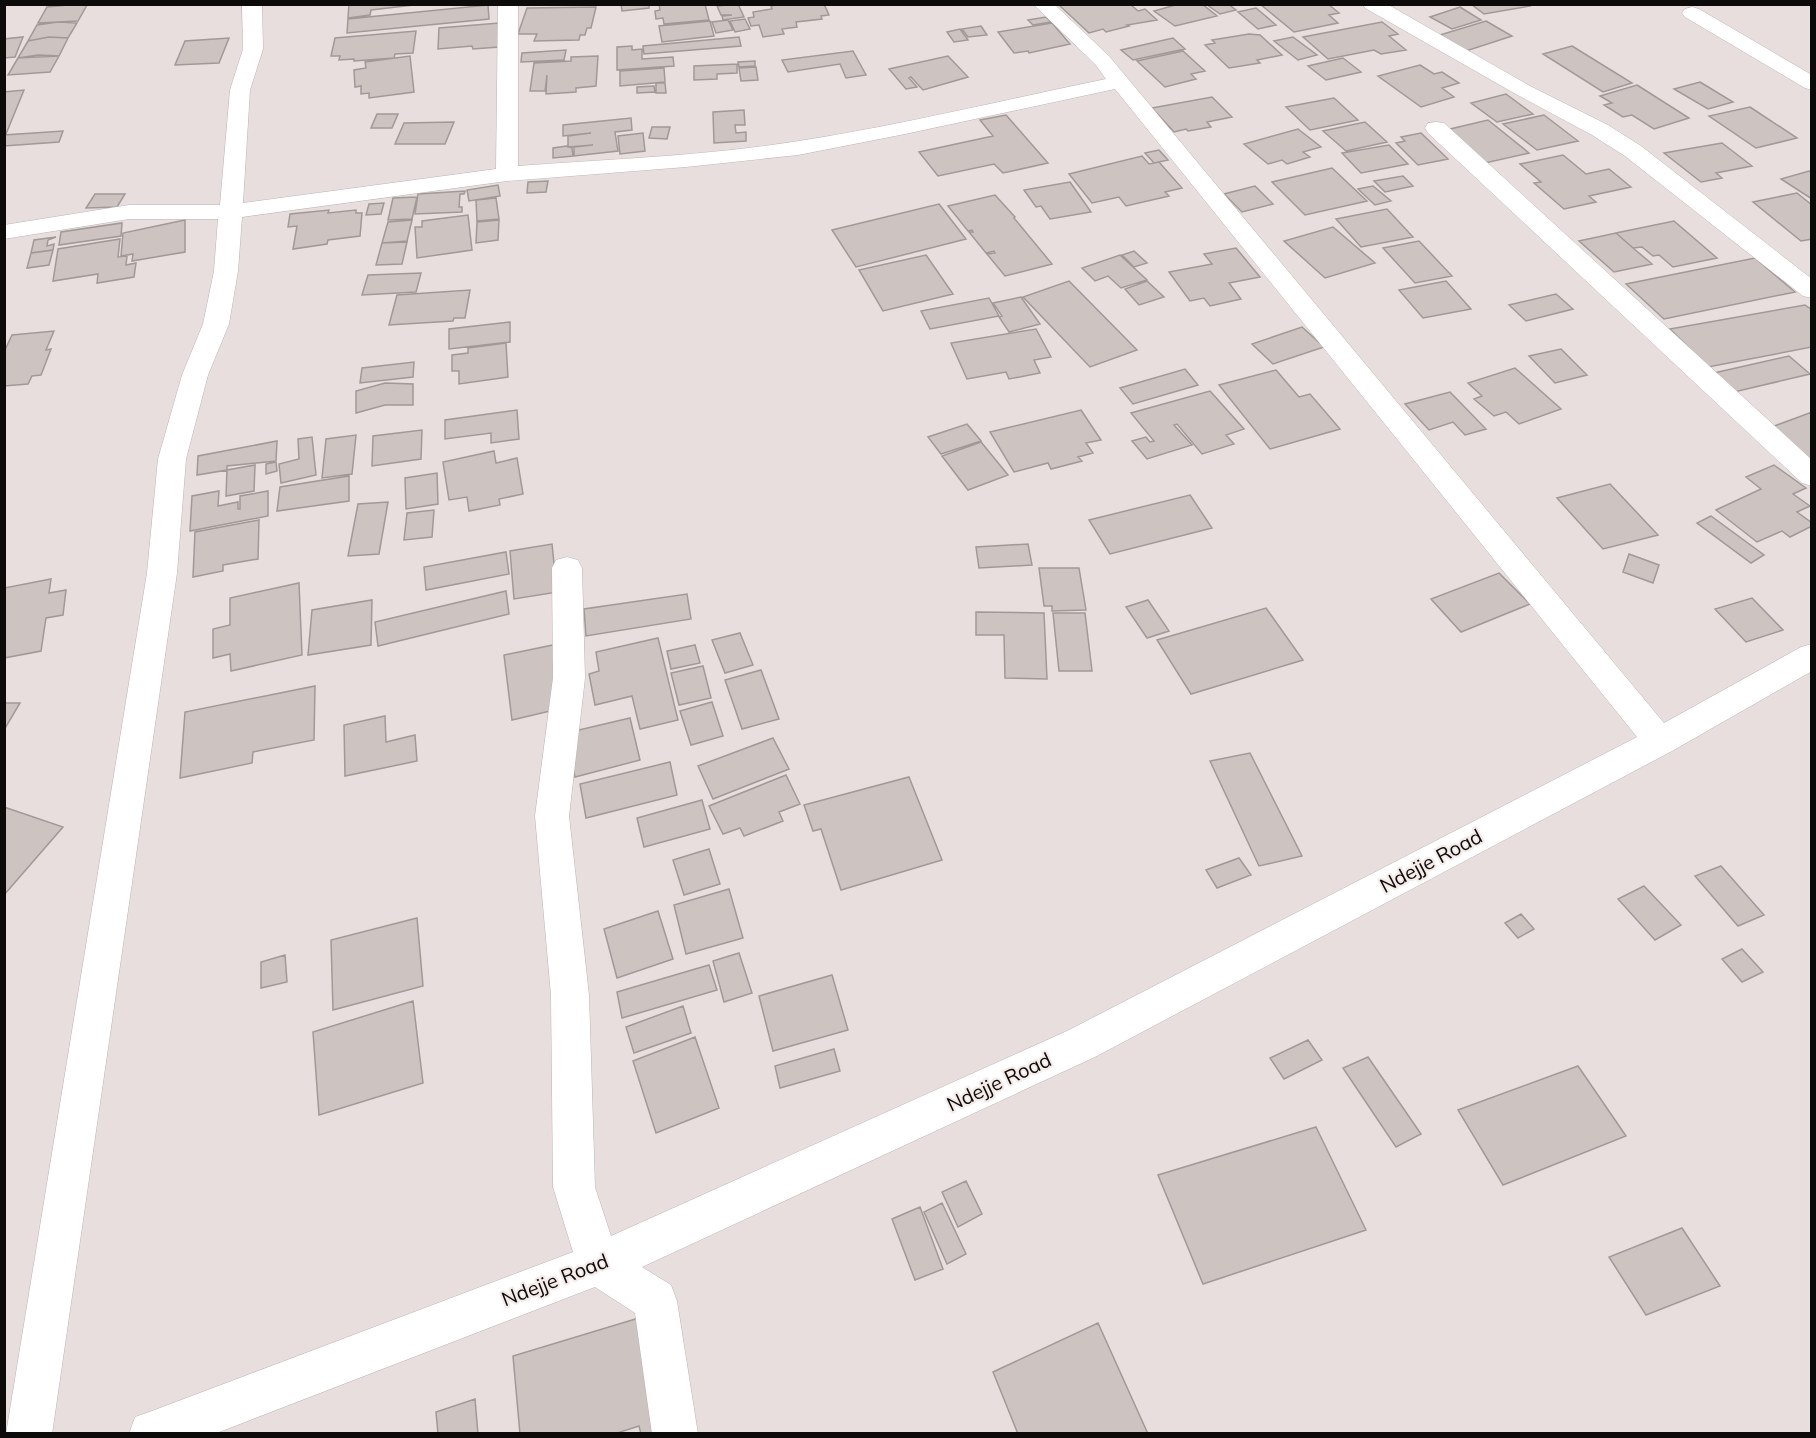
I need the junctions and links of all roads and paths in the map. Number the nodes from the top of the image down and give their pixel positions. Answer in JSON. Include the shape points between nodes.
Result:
{"nodes":[{"id":1,"x":252,"y":4,"type":"edge"},
{"id":2,"x":508,"y":4,"type":"edge"},
{"id":3,"x":1042,"y":4,"type":"edge"},
{"id":4,"x":1372,"y":4,"type":"edge"},
{"id":5,"x":1692,"y":13,"type":"dead end"},
{"id":6,"x":1120,"y":82,"type":"junction"},
{"id":7,"x":1812,"y":84,"type":"edge"},
{"id":8,"x":1436,"y":128,"type":"dead end"},
{"id":9,"x":507,"y":174,"type":"junction"},
{"id":10,"x":230,"y":212,"type":"junction"},
{"id":11,"x":4,"y":232,"type":"edge"},
{"id":12,"x":1812,"y":291,"type":"edge"},
{"id":13,"x":1812,"y":476,"type":"edge"},
{"id":14,"x":567,"y":568,"type":"dead end"},
{"id":15,"x":1812,"y":656,"type":"edge"},
{"id":16,"x":1660,"y":741,"type":"junction"},
{"id":17,"x":599,"y":1264,"type":"junction"},
{"id":18,"x":29,"y":1434,"type":"edge"},
{"id":19,"x":152,"y":1434,"type":"edge"},
{"id":20,"x":675,"y":1434,"type":"edge"}],
"edges":[{"from":1,"to":10,"type":"street","via":[[253,49],[240,90]]},
{"from":2,"to":9,"type":"street"},
{"from":3,"to":6,"type":"street"},
{"from":4,"to":12,"type":"street","via":[[1600,129]]},
{"from":5,"to":7,"type":"street"},
{"from":6,"to":9,"type":"street","via":[[798,148]]},
{"from":6,"to":16,"type":"street"},
{"from":8,"to":13,"type":"street"},
{"from":9,"to":10,"type":"street"},
{"from":10,"to":11,"type":"street","via":[[129,212]]},
{"from":10,"to":18,"type":"street","via":[[226,271],[216,324],[195,375],[172,459],[159,596]]},
{"from":14,"to":17,"type":"street","via":[[570,678],[552,816],[570,995],[574,1187]]},
{"from":15,"to":16,"type":"street","name":"Ndejje Road"},
{"from":16,"to":17,"type":"street","name":"Ndejje Road","via":[[1081,1044]]},
{"from":17,"to":19,"type":"street","name":"Ndejje Road"},
{"from":17,"to":20,"type":"street","via":[[655,1301]]}]}
